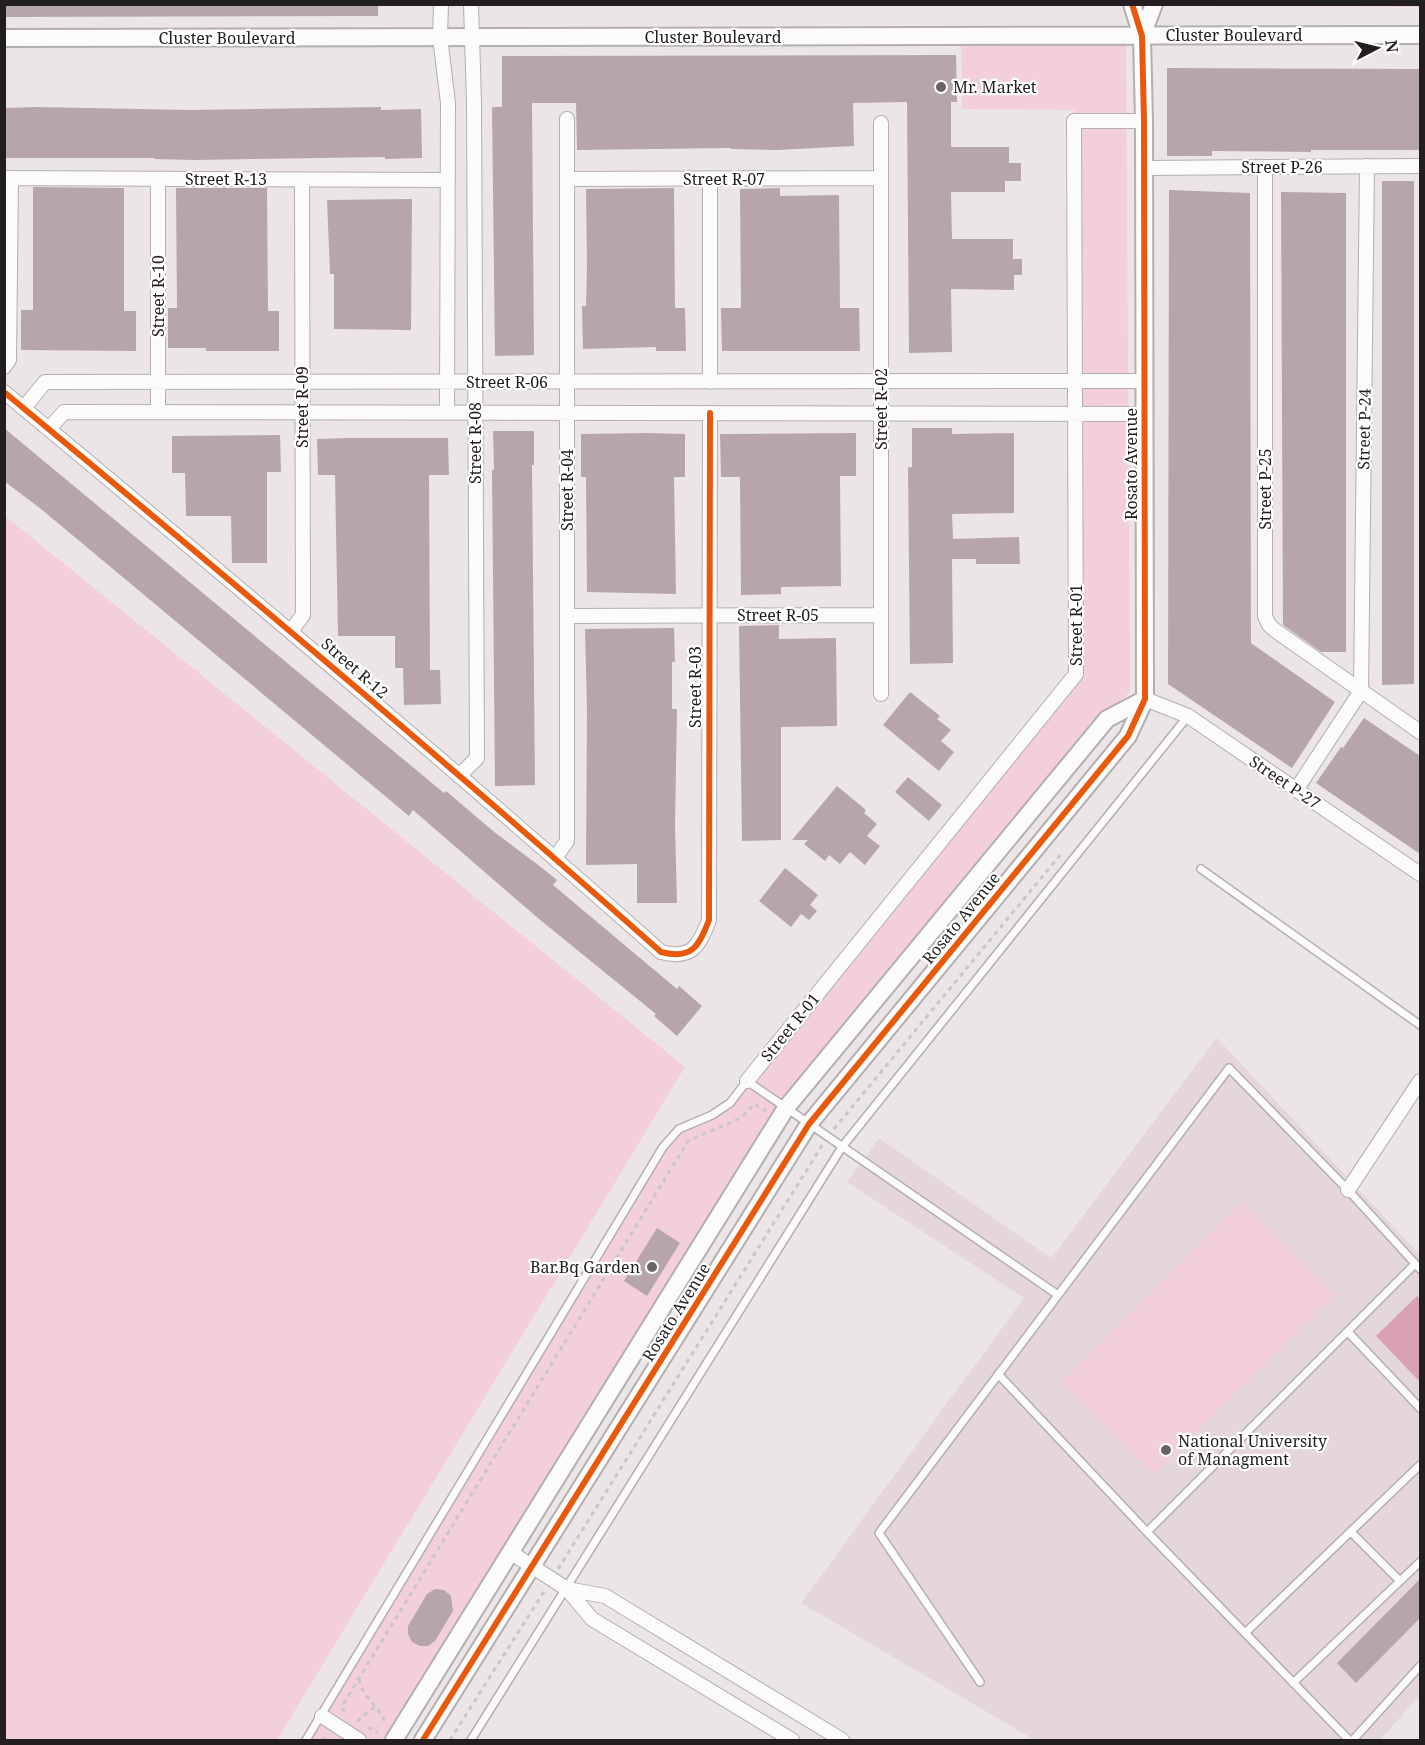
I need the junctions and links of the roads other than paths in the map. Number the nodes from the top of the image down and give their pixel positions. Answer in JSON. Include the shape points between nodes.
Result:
{"nodes":[{"id":1,"x":441,"y":4,"type":"edge"},
{"id":2,"x":471,"y":4,"type":"edge"},
{"id":3,"x":1132,"y":4,"type":"edge"},
{"id":4,"x":1154,"y":4,"type":"edge"},
{"id":5,"x":1420,"y":35,"type":"edge"},
{"id":6,"x":1142,"y":36,"type":"junction"},
{"id":7,"x":440,"y":37,"type":"junction"},
{"id":8,"x":471,"y":37,"type":"junction"},
{"id":9,"x":4,"y":38,"type":"edge"},
{"id":10,"x":567,"y":119,"type":"dead end"},
{"id":11,"x":1144,"y":121,"type":"junction"},
{"id":12,"x":881,"y":123,"type":"dead end"},
{"id":13,"x":447,"y":136,"type":"junction"},
{"id":14,"x":474,"y":136,"type":"junction"},
{"id":15,"x":1367,"y":166,"type":"junction"},
{"id":16,"x":1420,"y":166,"type":"edge"},
{"id":17,"x":1265,"y":167,"type":"junction"},
{"id":18,"x":1144,"y":168,"type":"junction"},
{"id":19,"x":8,"y":178,"type":"edge"},
{"id":20,"x":881,"y":178,"type":"junction"},
{"id":21,"x":158,"y":179,"type":"junction"},
{"id":22,"x":567,"y":179,"type":"junction"},
{"id":23,"x":710,"y":179,"type":"junction"},
{"id":24,"x":302,"y":180,"type":"junction"},
{"id":25,"x":447,"y":180,"type":"junction"},
{"id":26,"x":4,"y":367,"type":"edge"},
{"id":27,"x":475,"y":381,"type":"junction"},
{"id":28,"x":881,"y":381,"type":"junction"},
{"id":29,"x":1076,"y":381,"type":"junction"},
{"id":30,"x":1144,"y":381,"type":"junction"},
{"id":31,"x":158,"y":382,"type":"junction"},
{"id":32,"x":302,"y":382,"type":"junction"},
{"id":33,"x":447,"y":382,"type":"junction"},
{"id":34,"x":567,"y":382,"type":"junction"},
{"id":35,"x":710,"y":382,"type":"junction"},
{"id":36,"x":4,"y":392,"type":"edge"},
{"id":37,"x":24,"y":408,"type":"junction"},
{"id":38,"x":158,"y":412,"type":"junction"},
{"id":39,"x":303,"y":412,"type":"junction"},
{"id":40,"x":447,"y":413,"type":"junction"},
{"id":41,"x":475,"y":413,"type":"junction"},
{"id":42,"x":567,"y":413,"type":"junction"},
{"id":43,"x":710,"y":413,"type":"junction"},
{"id":44,"x":881,"y":413,"type":"junction"},
{"id":45,"x":1076,"y":414,"type":"junction"},
{"id":46,"x":1144,"y":414,"type":"junction"},
{"id":47,"x":49,"y":429,"type":"junction"},
{"id":48,"x":709,"y":615,"type":"junction"},
{"id":49,"x":880,"y":615,"type":"junction"},
{"id":50,"x":567,"y":616,"type":"junction"},
{"id":51,"x":291,"y":631,"type":"junction"},
{"id":52,"x":1361,"y":691,"type":"junction"},
{"id":53,"x":881,"y":694,"type":"dead end"},
{"id":54,"x":1145,"y":699,"type":"junction"},
{"id":55,"x":1188,"y":716,"type":"junction"},
{"id":56,"x":1420,"y":732,"type":"edge"},
{"id":57,"x":459,"y":776,"type":"junction"},
{"id":58,"x":1296,"y":790,"type":"junction"},
{"id":59,"x":555,"y":858,"type":"junction"},
{"id":60,"x":1201,"y":869,"type":"dead end"},
{"id":61,"x":1420,"y":874,"type":"edge"},
{"id":62,"x":688,"y":953,"type":"joint"},
{"id":63,"x":1420,"y":1025,"type":"edge"},
{"id":64,"x":747,"y":1081,"type":"junction"},
{"id":65,"x":1420,"y":1081,"type":"edge"},
{"id":66,"x":786,"y":1108,"type":"junction"},
{"id":67,"x":809,"y":1124,"type":"junction"},
{"id":68,"x":842,"y":1147,"type":"junction"},
{"id":69,"x":1348,"y":1190,"type":"junction"},
{"id":70,"x":1418,"y":1266,"type":"edge"},
{"id":71,"x":1058,"y":1295,"type":"junction"},
{"id":72,"x":1348,"y":1332,"type":"junction"},
{"id":73,"x":998,"y":1374,"type":"junction"},
{"id":74,"x":1420,"y":1408,"type":"edge"},
{"id":75,"x":1420,"y":1465,"type":"edge"},
{"id":76,"x":1147,"y":1532,"type":"junction"},
{"id":77,"x":1351,"y":1532,"type":"junction"},
{"id":78,"x":510,"y":1552,"type":"junction"},
{"id":79,"x":1420,"y":1562,"type":"edge"},
{"id":80,"x":533,"y":1566,"type":"junction"},
{"id":81,"x":1400,"y":1581,"type":"junction"},
{"id":82,"x":567,"y":1589,"type":"junction"},
{"id":83,"x":1245,"y":1633,"type":"junction"},
{"id":84,"x":1420,"y":1666,"type":"edge"},
{"id":85,"x":980,"y":1682,"type":"dead end"},
{"id":86,"x":1293,"y":1683,"type":"junction"},
{"id":87,"x":322,"y":1716,"type":"junction"},
{"id":88,"x":306,"y":1740,"type":"edge"},
{"id":89,"x":359,"y":1740,"type":"edge"},
{"id":90,"x":394,"y":1740,"type":"edge"},
{"id":91,"x":423,"y":1740,"type":"edge"},
{"id":92,"x":471,"y":1740,"type":"edge"},
{"id":93,"x":792,"y":1740,"type":"edge"},
{"id":94,"x":842,"y":1740,"type":"edge"},
{"id":95,"x":1351,"y":1740,"type":"edge"}],
"edges":[{"from":1,"to":7,"type":"street","name":"Street R-08"},
{"from":2,"to":8,"type":"street","name":"Street R-08"},
{"from":3,"to":6,"type":"street","name":"Rosato Avenue"},
{"from":4,"to":6,"type":"street","name":"Rosato Avenue"},
{"from":5,"to":6,"type":"street","name":"Cluster Boulevard"},
{"from":6,"to":8,"type":"street","name":"Cluster Boulevard"},
{"from":6,"to":11,"type":"street","name":"Rosato Avenue"},
{"from":7,"to":8,"type":"street","name":"Cluster Boulevard"},
{"from":7,"to":9,"type":"street","name":"Cluster Boulevard"},
{"from":7,"to":13,"type":"street","name":"Street R-08","via":[[448,103]]},
{"from":8,"to":14,"type":"street","name":"Street R-08"},
{"from":10,"to":22,"type":"street","name":"Street R-04"},
{"from":11,"to":18,"type":"street","name":"Rosato Avenue"},
{"from":11,"to":29,"type":"street","name":"Street R-01","via":[[1074,121]]},
{"from":12,"to":20,"type":"street","name":"Street R-02"},
{"from":13,"to":14,"type":"street"},
{"from":13,"to":25,"type":"street","name":"Street R-08"},
{"from":14,"to":27,"type":"street","name":"Street R-08"},
{"from":15,"to":16,"type":"street","name":"Street P-26"},
{"from":15,"to":17,"type":"street","name":"Street P-26"},
{"from":15,"to":52,"type":"street","name":"Street P-24"},
{"from":17,"to":18,"type":"street","name":"Street P-26"},
{"from":17,"to":52,"type":"street","name":"Street P-25","via":[[1265,616],[1276,631]]},
{"from":18,"to":30,"type":"street","name":"Rosato Avenue"},
{"from":19,"to":21,"type":"street","name":"Street R-13"},
{"from":19,"to":26,"type":"street","via":[[9,360]]},
{"from":20,"to":23,"type":"street","name":"Street R-07"},
{"from":20,"to":28,"type":"street","name":"Street R-02"},
{"from":21,"to":24,"type":"street","name":"Street R-13"},
{"from":21,"to":31,"type":"street","name":"Street R-10"},
{"from":22,"to":23,"type":"street","name":"Street R-07"},
{"from":22,"to":34,"type":"street","name":"Street R-04"},
{"from":23,"to":35,"type":"street"},
{"from":24,"to":25,"type":"street","name":"Street R-13"},
{"from":24,"to":32,"type":"street","name":"Street R-09"},
{"from":25,"to":33,"type":"street","name":"Street R-08"},
{"from":27,"to":33,"type":"street","name":"Street R-06"},
{"from":27,"to":34,"type":"street","name":"Street R-06"},
{"from":27,"to":41,"type":"street","name":"Street R-08"},
{"from":28,"to":29,"type":"street","name":"Street R-06"},
{"from":28,"to":35,"type":"street","name":"Street R-06"},
{"from":28,"to":44,"type":"street","name":"Street R-02"},
{"from":29,"to":30,"type":"street","name":"Street R-06"},
{"from":29,"to":45,"type":"street","name":"Street R-01"},
{"from":30,"to":46,"type":"street","name":"Rosato Avenue"},
{"from":31,"to":32,"type":"street","name":"Street R-06"},
{"from":31,"to":37,"type":"street","name":"Street R-06","via":[[45,382]]},
{"from":31,"to":38,"type":"street","name":"Street R-10"},
{"from":32,"to":33,"type":"street","name":"Street R-06"},
{"from":32,"to":39,"type":"street","name":"Street R-09"},
{"from":33,"to":40,"type":"street","name":"Street R-08"},
{"from":34,"to":35,"type":"street","name":"Street R-06"},
{"from":34,"to":42,"type":"street","name":"Street R-04"},
{"from":36,"to":37,"type":"street","name":"Street R-12"},
{"from":37,"to":47,"type":"street","name":"Street R-12"},
{"from":38,"to":39,"type":"street","name":"Street R-06"},
{"from":38,"to":47,"type":"street","name":"Street R-06","via":[[64,412]]},
{"from":39,"to":40,"type":"street","name":"Street R-06"},
{"from":39,"to":51,"type":"street","name":"Street R-09","via":[[303,615]]},
{"from":40,"to":41,"type":"street","name":"Street R-06"},
{"from":41,"to":42,"type":"street","name":"Street R-06"},
{"from":41,"to":57,"type":"street","name":"Street R-08","via":[[477,758]]},
{"from":42,"to":43,"type":"street","name":"Street R-06"},
{"from":42,"to":50,"type":"street","name":"Street R-04"},
{"from":43,"to":44,"type":"street","name":"Street R-06"},
{"from":43,"to":48,"type":"street","name":"Street R-03"},
{"from":44,"to":45,"type":"street","name":"Street R-06"},
{"from":44,"to":49,"type":"street","name":"Street R-02"},
{"from":45,"to":46,"type":"street","name":"Street R-06"},
{"from":45,"to":64,"type":"street","name":"Street R-01","via":[[1076,674]]},
{"from":46,"to":54,"type":"street","name":"Rosato Avenue"},
{"from":47,"to":51,"type":"street","name":"Street R-12"},
{"from":48,"to":49,"type":"street","name":"Street R-05"},
{"from":48,"to":50,"type":"street","name":"Street R-05"},
{"from":48,"to":62,"type":"street","name":"Street R-03","via":[[709,920],[701,941]]},
{"from":49,"to":53,"type":"street","name":"Street R-02"},
{"from":50,"to":59,"type":"street","name":"Street R-04","via":[[567,841]]},
{"from":51,"to":57,"type":"street","name":"Street R-12"},
{"from":52,"to":56,"type":"street","name":"Street P-25"},
{"from":52,"to":58,"type":"street"},
{"from":54,"to":55,"type":"street","name":"Street P-27"},
{"from":54,"to":66,"type":"street","name":"Rosato Avenue","via":[[1107,719]]},
{"from":54,"to":67,"type":"street","name":"Rosato Avenue","via":[[1128,736]]},
{"from":55,"to":58,"type":"street","name":"Street P-27"},
{"from":55,"to":68,"type":"lane"},
{"from":57,"to":59,"type":"street","name":"Street R-12"},
{"from":58,"to":61,"type":"street","name":"Street P-27"},
{"from":59,"to":62,"type":"street","name":"Street R-12","via":[[662,952],[675,956]]},
{"from":60,"to":63,"type":"lane"},
{"from":64,"to":66,"type":"lane"},
{"from":64,"to":87,"type":"lane","via":[[730,1103],[679,1129],[663,1147]]},
{"from":65,"to":69,"type":"street"},
{"from":66,"to":67,"type":"lane"},
{"from":66,"to":78,"type":"street","name":"Rosato Avenue"},
{"from":67,"to":68,"type":"lane"},
{"from":67,"to":80,"type":"street","name":"Rosato Avenue"},
{"from":68,"to":71,"type":"lane"},
{"from":68,"to":82,"type":"lane"},
{"from":69,"to":70,"type":"lane"},
{"from":69,"to":71,"type":"lane","via":[[1229,1068]]},
{"from":70,"to":72,"type":"lane"},
{"from":71,"to":73,"type":"lane"},
{"from":72,"to":74,"type":"lane"},
{"from":72,"to":76,"type":"lane"},
{"from":73,"to":76,"type":"lane"},
{"from":73,"to":85,"type":"lane","via":[[879,1533]]},
{"from":75,"to":77,"type":"lane"},
{"from":76,"to":83,"type":"lane"},
{"from":77,"to":81,"type":"lane"},
{"from":77,"to":83,"type":"lane"},
{"from":78,"to":80,"type":"street"},
{"from":78,"to":90,"type":"street","name":"Rosato Avenue"},
{"from":79,"to":81,"type":"lane"},
{"from":80,"to":82,"type":"street"},
{"from":80,"to":91,"type":"street","name":"Rosato Avenue"},
{"from":81,"to":86,"type":"lane"},
{"from":82,"to":92,"type":"lane"},
{"from":82,"to":93,"type":"street","via":[[592,1619]]},
{"from":82,"to":94,"type":"street","via":[[605,1596]]},
{"from":83,"to":86,"type":"lane"},
{"from":84,"to":95,"type":"lane"},
{"from":86,"to":95,"type":"lane"},
{"from":87,"to":88,"type":"lane"},
{"from":87,"to":89,"type":"street"}]}
